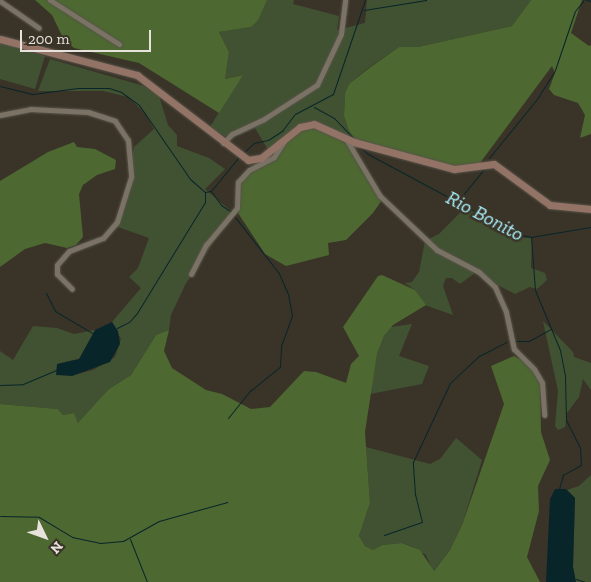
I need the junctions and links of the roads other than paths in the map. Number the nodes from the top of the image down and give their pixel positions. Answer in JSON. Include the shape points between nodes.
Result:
{"nodes":[{"id":1,"x":50,"y":0,"type":"edge"},
{"id":2,"x":345,"y":0,"type":"edge"},
{"id":3,"x":0,"y":1,"type":"edge"},
{"id":4,"x":39,"y":28,"type":"dead end"},
{"id":5,"x":0,"y":39,"type":"edge"},
{"id":6,"x":119,"y":44,"type":"dead end"},
{"id":7,"x":0,"y":115,"type":"edge"},
{"id":8,"x":346,"y":139,"type":"junction"},
{"id":9,"x":284,"y":140,"type":"junction"},
{"id":10,"x":223,"y":143,"type":"junction"},
{"id":11,"x":591,"y":209,"type":"edge"},
{"id":12,"x":190,"y":274,"type":"dead end"},
{"id":13,"x":72,"y":289,"type":"dead end"},
{"id":14,"x":544,"y":415,"type":"dead end"}],
"edges":[{"from":1,"to":6,"type":"street"},
{"from":2,"to":10,"type":"street","via":[[341,34],[317,85],[264,119],[232,134]]},
{"from":3,"to":4,"type":"street"},
{"from":5,"to":10,"type":"street","via":[[137,75]]},
{"from":7,"to":13,"type":"street","via":[[30,109],[88,112],[115,121],[128,140],[131,176],[117,222],[103,238],[69,251],[57,265],[56,274]]},
{"from":8,"to":9,"type":"street","via":[[314,124],[300,127]]},
{"from":8,"to":11,"type":"street","via":[[454,169],[494,164],[550,205]]},
{"from":8,"to":14,"type":"street","via":[[380,196],[438,250],[479,272],[495,287],[506,312],[514,349],[534,369],[542,383]]},
{"from":9,"to":10,"type":"street","via":[[261,158],[252,160]]},
{"from":9,"to":12,"type":"street","via":[[274,157],[249,170],[238,182],[237,208],[206,245]]}]}
